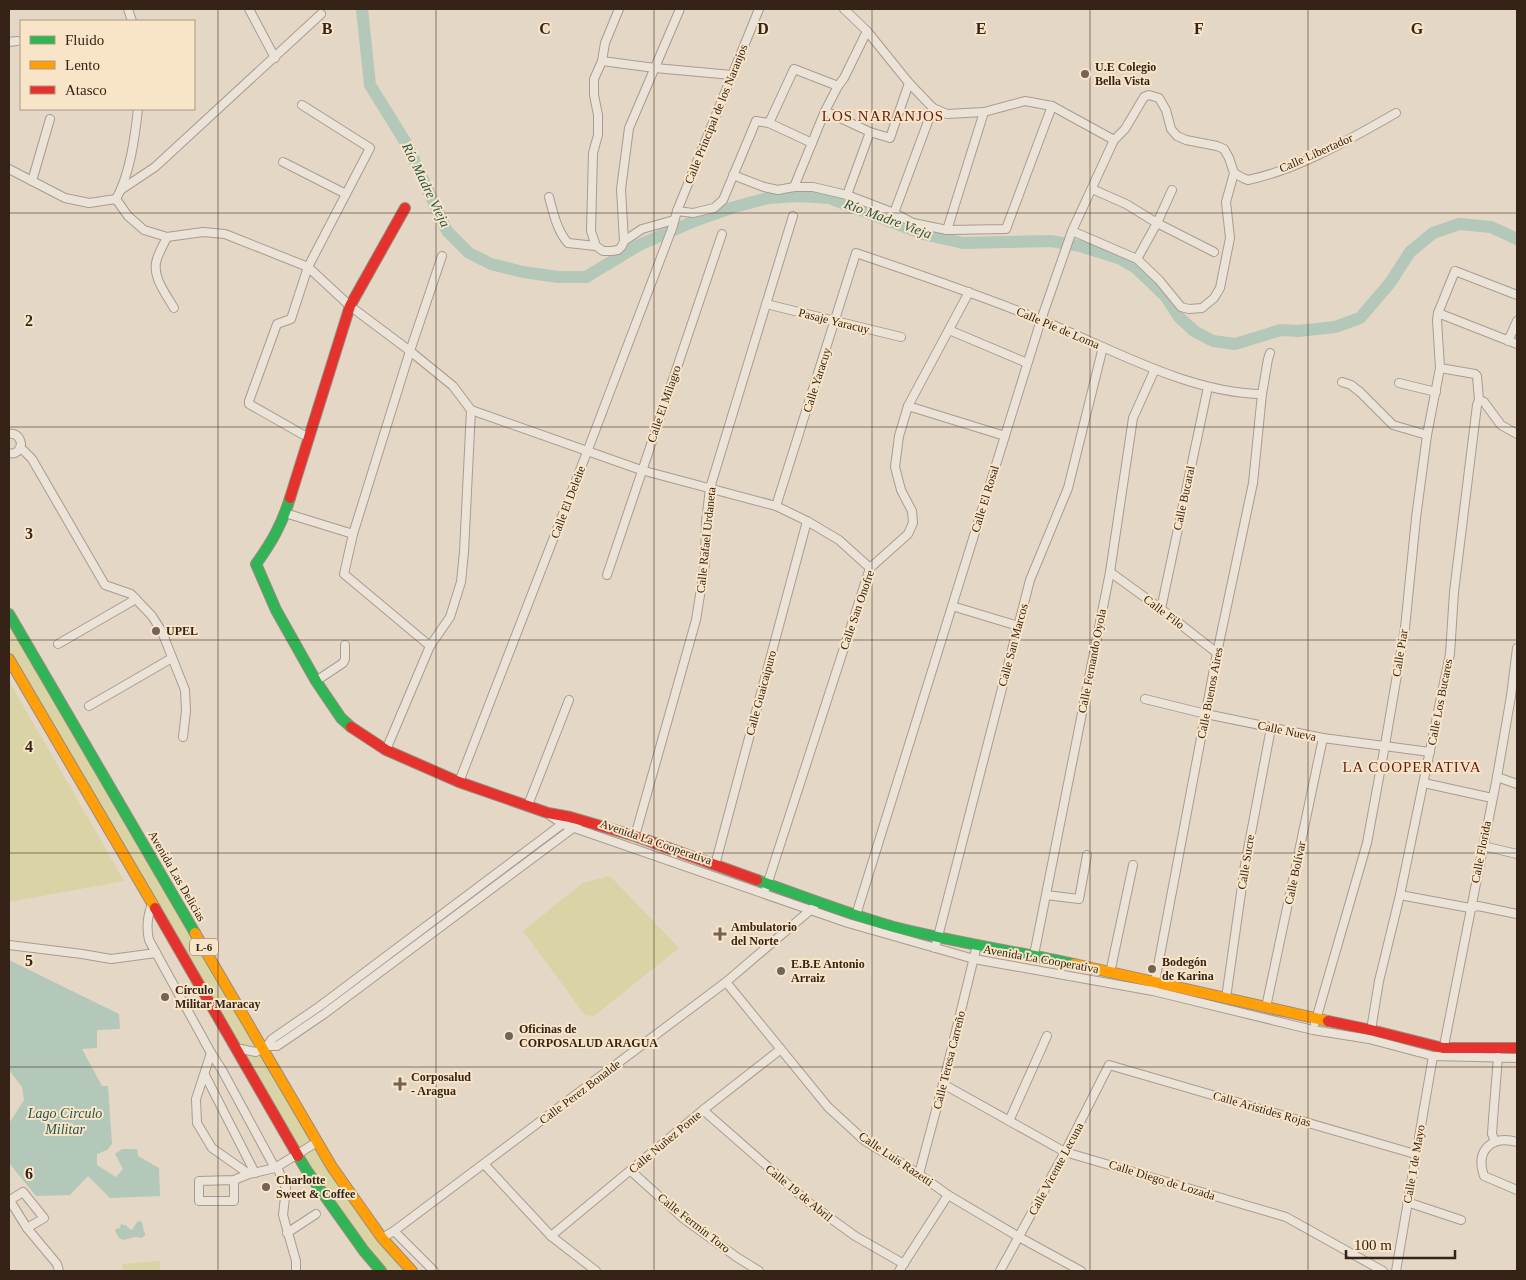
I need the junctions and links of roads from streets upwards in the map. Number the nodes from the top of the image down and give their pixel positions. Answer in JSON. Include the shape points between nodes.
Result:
{"nodes":[{"id":1,"x":249,"y":9,"type":"edge"},
{"id":2,"x":619,"y":9,"type":"edge"},
{"id":3,"x":680,"y":9,"type":"edge"},
{"id":4,"x":760,"y":9,"type":"edge"},
{"id":5,"x":844,"y":9,"type":"edge"},
{"id":6,"x":321,"y":14,"type":"dead end"},
{"id":7,"x":868,"y":31,"type":"junction"},
{"id":8,"x":275,"y":58,"type":"junction"},
{"id":9,"x":602,"y":61,"type":"junction"},
{"id":10,"x":655,"y":68,"type":"junction"},
{"id":11,"x":732,"y":75,"type":"junction"},
{"id":12,"x":909,"y":83,"type":"junction"},
{"id":13,"x":838,"y":86,"type":"junction"},
{"id":14,"x":302,"y":105,"type":"dead end"},
{"id":15,"x":1052,"y":106,"type":"junction"},
{"id":16,"x":933,"y":108,"type":"junction"},
{"id":17,"x":138,"y":110,"type":"edge"},
{"id":18,"x":825,"y":111,"type":"junction"},
{"id":19,"x":984,"y":112,"type":"junction"},
{"id":20,"x":1396,"y":113,"type":"dead end"},
{"id":21,"x":50,"y":119,"type":"dead end"},
{"id":22,"x":769,"y":123,"type":"junction"},
{"id":23,"x":870,"y":132,"type":"junction"},
{"id":24,"x":1114,"y":140,"type":"junction"},
{"id":25,"x":812,"y":143,"type":"junction"},
{"id":26,"x":283,"y":162,"type":"dead end"},
{"id":27,"x":9,"y":169,"type":"edge"},
{"id":28,"x":1234,"y":173,"type":"junction"},
{"id":29,"x":733,"y":175,"type":"junction"},
{"id":30,"x":32,"y":181,"type":"junction"},
{"id":31,"x":794,"y":187,"type":"junction"},
{"id":32,"x":1092,"y":188,"type":"junction"},
{"id":33,"x":122,"y":189,"type":"junction"},
{"id":34,"x":1172,"y":190,"type":"dead end"},
{"id":35,"x":346,"y":194,"type":"junction"},
{"id":36,"x":847,"y":195,"type":"junction"},
{"id":37,"x":549,"y":197,"type":"dead end"},
{"id":38,"x":116,"y":199,"type":"junction"},
{"id":39,"x":404,"y":208,"type":"dead end"},
{"id":40,"x":677,"y":211,"type":"junction"},
{"id":41,"x":894,"y":213,"type":"junction"},
{"id":42,"x":793,"y":216,"type":"dead end"},
{"id":43,"x":673,"y":223,"type":"junction"},
{"id":44,"x":1157,"y":223,"type":"junction"},
{"id":45,"x":946,"y":230,"type":"junction"},
{"id":46,"x":722,"y":234,"type":"dead end"},
{"id":47,"x":1071,"y":235,"type":"junction"},
{"id":48,"x":167,"y":237,"type":"junction"},
{"id":49,"x":624,"y":241,"type":"junction"},
{"id":50,"x":596,"y":246,"type":"junction"},
{"id":51,"x":856,"y":252,"type":"joint"},
{"id":52,"x":1214,"y":252,"type":"dead end"},
{"id":53,"x":442,"y":256,"type":"dead end"},
{"id":54,"x":1136,"y":259,"type":"junction"},
{"id":55,"x":308,"y":267,"type":"junction"},
{"id":56,"x":969,"y":292,"type":"junction"},
{"id":57,"x":1517,"y":295,"type":"edge"},
{"id":58,"x":766,"y":304,"type":"junction"},
{"id":59,"x":350,"y":306,"type":"junction"},
{"id":60,"x":174,"y":308,"type":"dead end"},
{"id":61,"x":1438,"y":313,"type":"junction"},
{"id":62,"x":1041,"y":320,"type":"junction"},
{"id":63,"x":835,"y":322,"type":"junction"},
{"id":64,"x":1517,"y":322,"type":"edge"},
{"id":65,"x":949,"y":330,"type":"junction"},
{"id":66,"x":901,"y":337,"type":"dead end"},
{"id":67,"x":1508,"y":340,"type":"junction"},
{"id":68,"x":1517,"y":344,"type":"edge"},
{"id":69,"x":1103,"y":346,"type":"junction"},
{"id":70,"x":410,"y":351,"type":"junction"},
{"id":71,"x":1270,"y":353,"type":"dead end"},
{"id":72,"x":1027,"y":363,"type":"junction"},
{"id":73,"x":1440,"y":368,"type":"junction"},
{"id":74,"x":1155,"y":369,"type":"junction"},
{"id":75,"x":1342,"y":382,"type":"dead end"},
{"id":76,"x":1399,"y":383,"type":"dead end"},
{"id":77,"x":1208,"y":387,"type":"junction"},
{"id":78,"x":1436,"y":392,"type":"junction"},
{"id":79,"x":1262,"y":394,"type":"junction"},
{"id":80,"x":1479,"y":400,"type":"junction"},
{"id":81,"x":908,"y":406,"type":"junction"},
{"id":82,"x":471,"y":410,"type":"junction"},
{"id":83,"x":10,"y":433,"type":"edge"},
{"id":84,"x":1517,"y":434,"type":"edge"},
{"id":85,"x":1427,"y":435,"type":"junction"},
{"id":86,"x":1005,"y":436,"type":"junction"},
{"id":87,"x":309,"y":438,"type":"junction"},
{"id":88,"x":21,"y":448,"type":"junction"},
{"id":89,"x":587,"y":452,"type":"junction"},
{"id":90,"x":9,"y":453,"type":"edge"},
{"id":91,"x":642,"y":470,"type":"junction"},
{"id":92,"x":710,"y":488,"type":"junction"},
{"id":93,"x":776,"y":506,"type":"junction"},
{"id":94,"x":285,"y":513,"type":"junction"},
{"id":95,"x":807,"y":521,"type":"junction"},
{"id":96,"x":353,"y":534,"type":"junction"},
{"id":97,"x":870,"y":568,"type":"junction"},
{"id":98,"x":1110,"y":572,"type":"junction"},
{"id":99,"x":607,"y":575,"type":"dead end"},
{"id":100,"x":136,"y":599,"type":"junction"},
{"id":101,"x":952,"y":606,"type":"junction"},
{"id":102,"x":1161,"y":608,"type":"junction"},
{"id":103,"x":9,"y":614,"type":"edge"},
{"id":104,"x":1018,"y":626,"type":"junction"},
{"id":105,"x":58,"y":644,"type":"dead end"},
{"id":106,"x":345,"y":645,"type":"dead end"},
{"id":107,"x":430,"y":646,"type":"junction"},
{"id":108,"x":1517,"y":648,"type":"edge"},
{"id":109,"x":1217,"y":653,"type":"junction"},
{"id":110,"x":172,"y":658,"type":"junction"},
{"id":111,"x":9,"y":659,"type":"edge"},
{"id":112,"x":316,"y":681,"type":"junction"},
{"id":113,"x":1514,"y":697,"type":"edge"},
{"id":114,"x":1145,"y":699,"type":"dead end"},
{"id":115,"x":569,"y":700,"type":"dead end"},
{"id":116,"x":89,"y":706,"type":"dead end"},
{"id":117,"x":1206,"y":714,"type":"junction"},
{"id":118,"x":1270,"y":728,"type":"junction"},
{"id":119,"x":183,"y":737,"type":"dead end"},
{"id":120,"x":1323,"y":738,"type":"junction"},
{"id":121,"x":1385,"y":745,"type":"junction"},
{"id":122,"x":386,"y":750,"type":"junction"},
{"id":123,"x":1430,"y":752,"type":"junction"},
{"id":124,"x":1497,"y":777,"type":"junction"},
{"id":125,"x":459,"y":782,"type":"junction"},
{"id":126,"x":1424,"y":783,"type":"junction"},
{"id":127,"x":1517,"y":784,"type":"edge"},
{"id":128,"x":1492,"y":798,"type":"junction"},
{"id":129,"x":528,"y":806,"type":"junction"},
{"id":130,"x":572,"y":822,"type":"junction"},
{"id":131,"x":635,"y":836,"type":"junction"},
{"id":132,"x":1483,"y":846,"type":"junction"},
{"id":133,"x":1517,"y":854,"type":"edge"},
{"id":134,"x":1087,"y":855,"type":"dead end"},
{"id":135,"x":715,"y":865,"type":"junction"},
{"id":136,"x":1133,"y":866,"type":"dead end"},
{"id":137,"x":766,"y":888,"type":"junction"},
{"id":138,"x":1046,"y":895,"type":"junction"},
{"id":139,"x":1400,"y":895,"type":"junction"},
{"id":140,"x":152,"y":904,"type":"junction"},
{"id":141,"x":815,"y":906,"type":"junction"},
{"id":142,"x":1470,"y":908,"type":"junction"},
{"id":143,"x":1517,"y":914,"type":"edge"},
{"id":144,"x":856,"y":915,"type":"junction"},
{"id":145,"x":937,"y":936,"type":"junction"},
{"id":146,"x":9,"y":945,"type":"edge"},
{"id":147,"x":977,"y":945,"type":"junction"},
{"id":148,"x":935,"y":948,"type":"junction"},
{"id":149,"x":156,"y":953,"type":"junction"},
{"id":150,"x":1034,"y":955,"type":"junction"},
{"id":151,"x":974,"y":959,"type":"junction"},
{"id":152,"x":1110,"y":973,"type":"junction"},
{"id":153,"x":726,"y":982,"type":"junction"},
{"id":154,"x":1154,"y":987,"type":"junction"},
{"id":155,"x":1226,"y":998,"type":"junction"},
{"id":156,"x":1266,"y":1008,"type":"junction"},
{"id":157,"x":1316,"y":1019,"type":"junction"},
{"id":158,"x":1313,"y":1030,"type":"junction"},
{"id":159,"x":1371,"y":1030,"type":"junction"},
{"id":160,"x":1047,"y":1036,"type":"dead end"},
{"id":161,"x":236,"y":1048,"type":"junction"},
{"id":162,"x":781,"y":1048,"type":"junction"},
{"id":163,"x":1517,"y":1048,"type":"edge"},
{"id":164,"x":262,"y":1049,"type":"junction"},
{"id":165,"x":1443,"y":1052,"type":"junction"},
{"id":166,"x":211,"y":1053,"type":"junction"},
{"id":167,"x":1433,"y":1056,"type":"junction"},
{"id":168,"x":1498,"y":1057,"type":"junction"},
{"id":169,"x":1517,"y":1058,"type":"edge"},
{"id":170,"x":1109,"y":1065,"type":"joint"},
{"id":171,"x":250,"y":1072,"type":"junction"},
{"id":172,"x":205,"y":1075,"type":"junction"},
{"id":173,"x":943,"y":1084,"type":"junction"},
{"id":174,"x":703,"y":1110,"type":"junction"},
{"id":175,"x":1009,"y":1121,"type":"junction"},
{"id":176,"x":1496,"y":1141,"type":"junction"},
{"id":177,"x":317,"y":1142,"type":"junction"},
{"id":178,"x":1517,"y":1142,"type":"edge"},
{"id":179,"x":1066,"y":1152,"type":"junction"},
{"id":180,"x":297,"y":1154,"type":"junction"},
{"id":181,"x":1416,"y":1154,"type":"junction"},
{"id":182,"x":484,"y":1164,"type":"junction"},
{"id":183,"x":276,"y":1168,"type":"junction"},
{"id":184,"x":631,"y":1171,"type":"junction"},
{"id":185,"x":252,"y":1173,"type":"junction"},
{"id":186,"x":919,"y":1174,"type":"junction"},
{"id":187,"x":234,"y":1180,"type":"junction"},
{"id":188,"x":1517,"y":1190,"type":"edge"},
{"id":189,"x":948,"y":1195,"type":"junction"},
{"id":190,"x":9,"y":1200,"type":"edge"},
{"id":191,"x":1407,"y":1202,"type":"junction"},
{"id":192,"x":316,"y":1214,"type":"dead end"},
{"id":193,"x":1461,"y":1220,"type":"dead end"},
{"id":194,"x":28,"y":1228,"type":"junction"},
{"id":195,"x":394,"y":1231,"type":"junction"},
{"id":196,"x":287,"y":1233,"type":"junction"},
{"id":197,"x":551,"y":1236,"type":"junction"},
{"id":198,"x":1019,"y":1237,"type":"junction"},
{"id":199,"x":382,"y":1238,"type":"junction"},
{"id":200,"x":904,"y":1264,"type":"junction"},
{"id":201,"x":746,"y":1268,"type":"edge"},
{"id":202,"x":59,"y":1271,"type":"edge"},
{"id":203,"x":296,"y":1271,"type":"edge"},
{"id":204,"x":381,"y":1271,"type":"edge"},
{"id":205,"x":412,"y":1271,"type":"edge"},
{"id":206,"x":434,"y":1271,"type":"edge"},
{"id":207,"x":596,"y":1271,"type":"edge"},
{"id":208,"x":760,"y":1271,"type":"edge"},
{"id":209,"x":899,"y":1271,"type":"edge"},
{"id":210,"x":1000,"y":1271,"type":"edge"},
{"id":211,"x":1081,"y":1271,"type":"edge"},
{"id":212,"x":1384,"y":1271,"type":"edge"},
{"id":213,"x":1396,"y":1271,"type":"edge"}],
"edges":[{"from":1,"to":8,"type":"street"},
{"from":2,"to":9,"type":"street","via":[[605,43]]},
{"from":3,"to":10,"type":"street"},
{"from":4,"to":11,"type":"street","name":"Calle Principal de los Naranjos"},
{"from":5,"to":7,"type":"street"},
{"from":6,"to":8,"type":"street"},
{"from":7,"to":12,"type":"street"},
{"from":7,"to":13,"type":"street"},
{"from":8,"to":33,"type":"street","via":[[155,167]]},
{"from":9,"to":10,"type":"street"},
{"from":9,"to":50,"type":"street","via":[[594,80],[598,135],[593,153],[591,231]]},
{"from":10,"to":11,"type":"street"},
{"from":10,"to":49,"type":"street","via":[[629,128],[621,189]]},
{"from":11,"to":40,"type":"street","name":"Calle Principal de los Naranjos"},
{"from":12,"to":16,"type":"street"},
{"from":12,"to":23,"type":"street","via":[[890,138]]},
{"from":13,"to":18,"type":"street"},
{"from":13,"to":22,"type":"street","via":[[794,69]]},
{"from":14,"to":35,"type":"street","via":[[370,148]]},
{"from":15,"to":19,"type":"street","via":[[1025,102]]},
{"from":15,"to":24,"type":"street"},
{"from":15,"to":45,"type":"street","via":[[1006,229]]},
{"from":16,"to":19,"type":"street","via":[[947,114]]},
{"from":16,"to":41,"type":"street"},
{"from":17,"to":33,"type":"street"},
{"from":18,"to":23,"type":"street"},
{"from":18,"to":25,"type":"street"},
{"from":19,"to":45,"type":"street"},
{"from":20,"to":28,"type":"street","name":"Calle Libertador","via":[[1340,145],[1286,168],[1248,180]]},
{"from":21,"to":30,"type":"street"},
{"from":22,"to":25,"type":"street"},
{"from":22,"to":29,"type":"street","via":[[754,122]]},
{"from":23,"to":36,"type":"street"},
{"from":24,"to":28,"type":"street","name":"Calle El Rosal","via":[[1125,129],[1144,96],[1149,95],[1159,98],[1177,136],[1224,149]]},
{"from":24,"to":32,"type":"street","name":"Calle El Rosal"},
{"from":25,"to":31,"type":"street"},
{"from":26,"to":35,"type":"street"},
{"from":27,"to":30,"type":"street"},
{"from":28,"to":54,"type":"street","via":[[1226,202],[1230,238],[1220,288],[1214,298],[1202,308],[1189,310],[1181,307]]},
{"from":29,"to":31,"type":"street","via":[[778,190]]},
{"from":29,"to":40,"type":"street","via":[[723,200],[714,208],[693,213]]},
{"from":30,"to":38,"type":"street","via":[[65,198],[89,203]]},
{"from":31,"to":36,"type":"street"},
{"from":32,"to":44,"type":"street"},
{"from":32,"to":47,"type":"street","name":"Calle El Rosal"},
{"from":33,"to":38,"type":"street"},
{"from":34,"to":44,"type":"street"},
{"from":35,"to":55,"type":"street"},
{"from":36,"to":41,"type":"street"},
{"from":37,"to":50,"type":"street","via":[[568,243]]},
{"from":38,"to":48,"type":"street","via":[[144,230]]},
{"from":39,"to":59,"type":"street"},
{"from":40,"to":43,"type":"street","name":"Calle Principal de los Naranjos"},
{"from":41,"to":45,"type":"street","via":[[913,223]]},
{"from":42,"to":58,"type":"street","name":"Calle Rafael Urdaneta"},
{"from":43,"to":49,"type":"street","via":[[642,229]]},
{"from":43,"to":89,"type":"street","name":"Calle El Deleite"},
{"from":44,"to":52,"type":"street"},
{"from":44,"to":54,"type":"street"},
{"from":46,"to":91,"type":"street","name":"Calle El Milagro"},
{"from":47,"to":54,"type":"street"},
{"from":47,"to":62,"type":"street","name":"Calle El Rosal"},
{"from":48,"to":55,"type":"street","via":[[203,232],[225,234]]},
{"from":48,"to":60,"type":"street","via":[[156,260],[156,271]]},
{"from":49,"to":50,"type":"street","via":[[618,250],[612,252]]},
{"from":51,"to":56,"type":"street","name":"Calle Pie de Loma"},
{"from":51,"to":63,"type":"street","name":"Calle Yaracuy"},
{"from":53,"to":70,"type":"street"},
{"from":55,"to":59,"type":"street"},
{"from":55,"to":87,"type":"street","via":[[291,319],[278,324],[249,400],[250,404]]},
{"from":56,"to":62,"type":"street","name":"Calle Pie de Loma"},
{"from":56,"to":65,"type":"street","name":"Calle San Onofre"},
{"from":57,"to":61,"type":"street","name":"Calle Piar","via":[[1455,271]]},
{"from":58,"to":63,"type":"street","name":"Pasaje Yaracuy"},
{"from":58,"to":92,"type":"street","name":"Calle Rafael Urdaneta"},
{"from":59,"to":70,"type":"street"},
{"from":59,"to":87,"type":"street"},
{"from":61,"to":67,"type":"street"},
{"from":61,"to":73,"type":"street","name":"Calle Piar"},
{"from":62,"to":69,"type":"street","name":"Calle Pie de Loma"},
{"from":62,"to":72,"type":"street","name":"Calle El Rosal"},
{"from":63,"to":66,"type":"street","name":"Pasaje Yaracuy"},
{"from":63,"to":93,"type":"street","name":"Calle Yaracuy"},
{"from":64,"to":67,"type":"street"},
{"from":65,"to":72,"type":"street"},
{"from":65,"to":81,"type":"street","name":"Calle San Onofre"},
{"from":67,"to":68,"type":"street"},
{"from":69,"to":74,"type":"street","name":"Calle Pie de Loma"},
{"from":69,"to":104,"type":"street","name":"Calle San Marcos","via":[[1068,488],[1030,580]]},
{"from":70,"to":82,"type":"street","via":[[453,386]]},
{"from":70,"to":96,"type":"street"},
{"from":71,"to":79,"type":"street","name":"Calle Buenos Aires"},
{"from":72,"to":86,"type":"street","name":"Calle El Rosal"},
{"from":73,"to":78,"type":"street","name":"Calle Piar"},
{"from":73,"to":80,"type":"street","name":"Calle Los Bucares","via":[[1475,374]]},
{"from":74,"to":77,"type":"street","name":"Calle Pie de Loma"},
{"from":74,"to":98,"type":"street","name":"Calle Fernando Oyola","via":[[1133,418]]},
{"from":75,"to":85,"type":"street","via":[[1360,392],[1393,425]]},
{"from":76,"to":78,"type":"street"},
{"from":77,"to":79,"type":"street","name":"Calle Pie de Loma"},
{"from":77,"to":102,"type":"street","name":"Calle Bucaral"},
{"from":78,"to":85,"type":"street","name":"Calle Piar"},
{"from":79,"to":109,"type":"street","name":"Calle Buenos Aires","via":[[1254,483]]},
{"from":80,"to":84,"type":"street","via":[[1501,424]]},
{"from":80,"to":123,"type":"street","name":"Calle Los Bucares","via":[[1450,654]]},
{"from":81,"to":86,"type":"street"},
{"from":81,"to":97,"type":"street","name":"Calle San Onofre","via":[[899,436],[895,467],[901,490],[912,511],[913,523],[908,534]]},
{"from":82,"to":89,"type":"street"},
{"from":82,"to":107,"type":"street","via":[[461,582],[450,616]]},
{"from":83,"to":88,"type":"street","via":[[21,440]]},
{"from":85,"to":121,"type":"street","name":"Calle Piar","via":[[1405,628]]},
{"from":86,"to":101,"type":"street","name":"Calle El Rosal"},
{"from":87,"to":94,"type":"street"},
{"from":88,"to":90,"type":"street"},
{"from":88,"to":100,"type":"street","via":[[32,459],[105,585]]},
{"from":89,"to":91,"type":"street"},
{"from":89,"to":125,"type":"street","name":"Calle El Deleite"},
{"from":91,"to":92,"type":"street"},
{"from":91,"to":99,"type":"street","name":"Calle El Milagro"},
{"from":92,"to":93,"type":"street"},
{"from":92,"to":131,"type":"street","name":"Calle Rafael Urdaneta","via":[[705,564],[696,620]]},
{"from":93,"to":95,"type":"street"},
{"from":94,"to":96,"type":"street"},
{"from":94,"to":112,"type":"street","name":"Avenida La Cooperativa","via":[[272,542],[256,564],[276,610]]},
{"from":95,"to":97,"type":"street","via":[[839,540]]},
{"from":95,"to":135,"type":"street","name":"Calle Guaicaipuro"},
{"from":96,"to":107,"type":"street","via":[[344,574]]},
{"from":97,"to":137,"type":"street","name":"Calle San Onofre"},
{"from":98,"to":102,"type":"street","name":"Calle Filo"},
{"from":98,"to":138,"type":"street","name":"Calle Fernando Oyola"},
{"from":100,"to":105,"type":"street"},
{"from":100,"to":110,"type":"street","via":[[162,632]]},
{"from":101,"to":104,"type":"street"},
{"from":101,"to":144,"type":"street","name":"Calle El Rosal"},
{"from":102,"to":109,"type":"street","name":"Calle Filo"},
{"from":103,"to":164,"type":"street","name":"Avenida Las Delicias","number":"L-6"},
{"from":104,"to":145,"type":"street","name":"Calle San Marcos"},
{"from":106,"to":112,"type":"street","via":[[343,663]]},
{"from":107,"to":122,"type":"street"},
{"from":108,"to":113,"type":"street","name":"Calle Florida"},
{"from":109,"to":117,"type":"street","name":"Calle Buenos Aires"},
{"from":110,"to":116,"type":"street"},
{"from":110,"to":119,"type":"street","via":[[186,696]]},
{"from":111,"to":140,"type":"street","number":"L-6"},
{"from":112,"to":122,"type":"street","name":"Avenida La Cooperativa","via":[[341,718]]},
{"from":113,"to":124,"type":"street","name":"Calle Florida"},
{"from":114,"to":117,"type":"street","name":"Calle Nueva"},
{"from":115,"to":129,"type":"street"},
{"from":117,"to":118,"type":"street","name":"Calle Nueva"},
{"from":117,"to":154,"type":"street","name":"Calle Buenos Aires"},
{"from":118,"to":120,"type":"street","name":"Calle Nueva"},
{"from":118,"to":155,"type":"street","name":"Calle Sucre","via":[[1245,865]]},
{"from":120,"to":121,"type":"street","name":"Calle Nueva"},
{"from":120,"to":156,"type":"street","name":"Calle Bolívar"},
{"from":121,"to":123,"type":"street","name":"Calle Nueva"},
{"from":121,"to":157,"type":"street","name":"Calle Piar","via":[[1367,842]]},
{"from":122,"to":125,"type":"street","name":"Avenida La Cooperativa"},
{"from":123,"to":126,"type":"street","name":"Calle Los Bucares"},
{"from":124,"to":127,"type":"street"},
{"from":124,"to":128,"type":"street","name":"Calle Florida"},
{"from":125,"to":129,"type":"street","name":"Avenida La Cooperativa"},
{"from":126,"to":128,"type":"street"},
{"from":126,"to":139,"type":"street","name":"Calle Los Bucares"},
{"from":128,"to":132,"type":"street","name":"Calle Florida"},
{"from":129,"to":130,"type":"street","name":"Avenida La Cooperativa"},
{"from":130,"to":131,"type":"street","name":"Avenida La Cooperativa"},
{"from":130,"to":137,"type":"street","name":"Avenida La Cooperativa"},
{"from":130,"to":164,"type":"street"},
{"from":130,"to":164,"type":"street","via":[[324,1014],[277,1046]]},
{"from":131,"to":135,"type":"street","name":"Avenida La Cooperativa"},
{"from":132,"to":133,"type":"street"},
{"from":132,"to":142,"type":"street","name":"Calle Florida"},
{"from":134,"to":138,"type":"street","via":[[1079,899]]},
{"from":135,"to":137,"type":"street","name":"Avenida La Cooperativa"},
{"from":136,"to":152,"type":"street"},
{"from":137,"to":141,"type":"street","name":"Avenida La Cooperativa"},
{"from":138,"to":150,"type":"street","name":"Calle Fernando Oyola"},
{"from":139,"to":142,"type":"street"},
{"from":139,"to":159,"type":"street","name":"Calle Los Bucares"},
{"from":140,"to":149,"type":"street","via":[[146,927]]},
{"from":140,"to":161,"type":"street","number":"L-6"},
{"from":141,"to":144,"type":"street","name":"Avenida La Cooperativa"},
{"from":141,"to":148,"type":"street","name":"Avenida La Cooperativa","via":[[848,923]]},
{"from":141,"to":153,"type":"street","name":"Calle Perez Bonalde"},
{"from":142,"to":143,"type":"street","via":[[1478,906]]},
{"from":142,"to":165,"type":"street","name":"Calle Florida"},
{"from":144,"to":145,"type":"street","name":"Avenida La Cooperativa"},
{"from":145,"to":147,"type":"street","name":"Avenida La Cooperativa"},
{"from":145,"to":148,"type":"street","name":"Calle San Marcos"},
{"from":146,"to":149,"type":"street","via":[[111,959]]},
{"from":147,"to":150,"type":"street","name":"Avenida La Cooperativa"},
{"from":147,"to":151,"type":"street","name":"Calle Teresa Carreño"},
{"from":148,"to":151,"type":"street","name":"Avenida La Cooperativa"},
{"from":149,"to":166,"type":"street"},
{"from":150,"to":152,"type":"street","name":"Avenida La Cooperativa"},
{"from":151,"to":154,"type":"street","name":"Avenida La Cooperativa"},
{"from":151,"to":173,"type":"street","name":"Calle Teresa Carreño"},
{"from":152,"to":154,"type":"street","name":"Avenida La Cooperativa"},
{"from":153,"to":162,"type":"street","name":"Calle Luis Razetti"},
{"from":153,"to":182,"type":"street","name":"Calle Perez Bonalde"},
{"from":154,"to":155,"type":"street","name":"Avenida La Cooperativa"},
{"from":154,"to":158,"type":"street","name":"Avenida La Cooperativa"},
{"from":155,"to":156,"type":"street","name":"Avenida La Cooperativa"},
{"from":156,"to":157,"type":"street","name":"Avenida La Cooperativa"},
{"from":157,"to":158,"type":"street","name":"Calle Piar"},
{"from":157,"to":159,"type":"street","name":"Avenida La Cooperativa"},
{"from":158,"to":167,"type":"street","name":"Avenida La Cooperativa","via":[[1369,1039]]},
{"from":159,"to":165,"type":"street","name":"Avenida La Cooperativa"},
{"from":160,"to":175,"type":"street"},
{"from":161,"to":164,"type":"street"},
{"from":161,"to":171,"type":"street","number":"L-6"},
{"from":162,"to":174,"type":"street","name":"Calle Nuñez Ponte"},
{"from":162,"to":186,"type":"street","name":"Calle Luis Razetti","via":[[828,1107],[846,1124],[865,1141]]},
{"from":163,"to":165,"type":"street","name":"Avenida La Cooperativa"},
{"from":164,"to":171,"type":"street","via":[[250,1066]]},
{"from":164,"to":177,"type":"street","name":"Avenida Las Delicias","number":"L-6"},
{"from":165,"to":167,"type":"street","name":"Avenida La Cooperativa"},
{"from":165,"to":168,"type":"street","name":"Avenida La Cooperativa"},
{"from":166,"to":172,"type":"street"},
{"from":166,"to":183,"type":"street"},
{"from":167,"to":181,"type":"street","name":"Calle 1 de Mayo"},
{"from":168,"to":169,"type":"street","name":"Avenida La Cooperativa"},
{"from":168,"to":176,"type":"street","via":[[1492,1134]]},
{"from":170,"to":179,"type":"street","name":"Calle Vicente Lecuna"},
{"from":170,"to":181,"type":"street","name":"Calle Arístides Rojas"},
{"from":171,"to":180,"type":"street","number":"L-6"},
{"from":172,"to":185,"type":"street"},
{"from":172,"to":185,"type":"street","via":[[196,1099],[197,1123],[212,1148]]},
{"from":173,"to":175,"type":"street","name":"Calle Diego de Lozada"},
{"from":173,"to":186,"type":"street","name":"Calle Teresa Carreño"},
{"from":174,"to":184,"type":"street","name":"Calle Nuñez Ponte"},
{"from":174,"to":200,"type":"street","name":"Calle 19 de Abril","via":[[808,1202],[855,1236]]},
{"from":175,"to":179,"type":"street","name":"Calle Diego de Lozada"},
{"from":176,"to":178,"type":"street"},
{"from":176,"to":188,"type":"street","via":[[1482,1153],[1484,1176]]},
{"from":177,"to":180,"type":"street"},
{"from":177,"to":199,"type":"street","name":"Avenida Las Delicias","number":"L-6"},
{"from":179,"to":198,"type":"street","name":"Calle Vicente Lecuna"},
{"from":179,"to":212,"type":"street","name":"Calle Diego de Lozada","via":[[1286,1217]]},
{"from":180,"to":183,"type":"street"},
{"from":180,"to":204,"type":"street","number":"L-6","via":[[358,1244]]},
{"from":181,"to":191,"type":"street","name":"Calle 1 de Mayo"},
{"from":182,"to":195,"type":"street","name":"Calle Perez Bonalde"},
{"from":182,"to":197,"type":"street"},
{"from":183,"to":185,"type":"street"},
{"from":183,"to":196,"type":"street","via":[[286,1188],[282,1215]]},
{"from":184,"to":197,"type":"street","name":"Calle Nuñez Ponte"},
{"from":184,"to":201,"type":"street","name":"Calle Fermín Toro","via":[[684,1219]]},
{"from":185,"to":187,"type":"street"},
{"from":186,"to":189,"type":"street","name":"Calle Luis Razetti"},
{"from":187,"to":187,"type":"street","via":[[199,1180],[199,1201],[234,1201]]},
{"from":189,"to":198,"type":"street","name":"Calle Luis Razetti"},
{"from":189,"to":200,"type":"street"},
{"from":190,"to":194,"type":"street"},
{"from":190,"to":194,"type":"street","via":[[23,1192],[44,1218]]},
{"from":191,"to":193,"type":"street"},
{"from":191,"to":213,"type":"street","name":"Calle 1 de Mayo"},
{"from":192,"to":196,"type":"street"},
{"from":194,"to":202,"type":"street"},
{"from":195,"to":199,"type":"street","name":"Calle Perez Bonalde"},
{"from":195,"to":206,"type":"street"},
{"from":196,"to":203,"type":"street"},
{"from":197,"to":207,"type":"street"},
{"from":198,"to":210,"type":"street","name":"Calle Vicente Lecuna"},
{"from":198,"to":211,"type":"street","name":"Calle Luis Razetti"},
{"from":199,"to":205,"type":"street","name":"Avenida Las Delicias","number":"L-6"},
{"from":200,"to":209,"type":"street"},
{"from":201,"to":208,"type":"street","name":"Calle Fermín Toro"}]}
